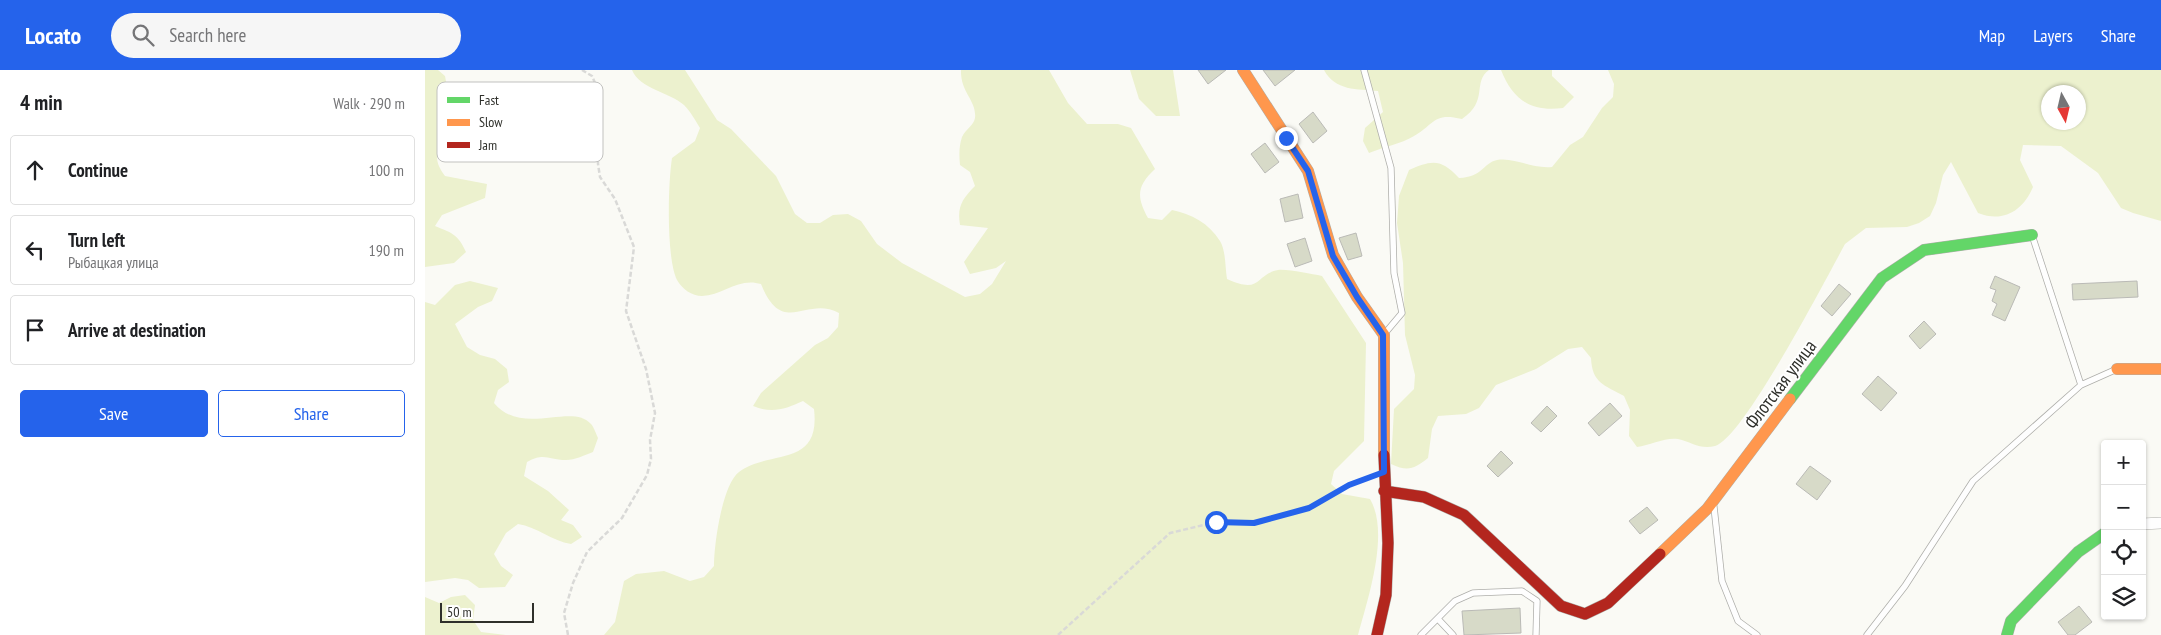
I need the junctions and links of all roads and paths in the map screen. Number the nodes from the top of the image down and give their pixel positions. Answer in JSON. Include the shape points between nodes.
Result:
{"nodes":[{"id":1,"x":582,"y":70,"type":"edge"},
{"id":2,"x":1243,"y":70,"type":"edge"},
{"id":3,"x":1364,"y":70,"type":"edge"},
{"id":4,"x":595,"y":82,"type":"edge"},
{"id":5,"x":598,"y":162,"type":"edge"},
{"id":6,"x":2032,"y":234,"type":"joint"},
{"id":7,"x":1383,"y":335,"type":"junction"},
{"id":8,"x":2117,"y":369,"type":"joint"},
{"id":9,"x":2161,"y":369,"type":"edge"},
{"id":10,"x":2081,"y":385,"type":"junction"},
{"id":11,"x":1384,"y":472,"type":"junction"},
{"id":12,"x":1384,"y":491,"type":"junction"},
{"id":13,"x":1713,"y":500,"type":"junction"},
{"id":14,"x":2146,"y":524,"type":"edge"},
{"id":15,"x":2161,"y":524,"type":"edge"},
{"id":16,"x":2101,"y":536,"type":"edge"},
{"id":17,"x":1438,"y":619,"type":"junction"},
{"id":18,"x":568,"y":635,"type":"edge"},
{"id":19,"x":1058,"y":635,"type":"edge"},
{"id":20,"x":1377,"y":635,"type":"edge"},
{"id":21,"x":1421,"y":635,"type":"edge"},
{"id":22,"x":1453,"y":635,"type":"edge"},
{"id":23,"x":1536,"y":635,"type":"edge"},
{"id":24,"x":1757,"y":635,"type":"edge"},
{"id":25,"x":1867,"y":635,"type":"edge"},
{"id":26,"x":2007,"y":635,"type":"edge"}],
"edges":[{"from":1,"to":4,"type":"path","via":[[592,76]]},
{"from":2,"to":7,"type":"street","via":[[1308,171],[1333,256]]},
{"from":3,"to":7,"type":"lane","via":[[1391,168],[1394,273],[1402,313]]},
{"from":5,"to":18,"type":"path","via":[[600,177],[615,199],[634,247],[626,311],[646,369],[655,412],[647,475],[622,518],[587,552],[564,613]]},
{"from":6,"to":10,"type":"lane"},
{"from":6,"to":13,"type":"street","name":"Флотская улица","via":[[1924,250],[1882,278]]},
{"from":7,"to":11,"type":"street"},
{"from":8,"to":9,"type":"street"},
{"from":8,"to":10,"type":"lane"},
{"from":10,"to":25,"type":"lane","via":[[1973,482],[1905,586]]},
{"from":11,"to":12,"type":"street"},
{"from":11,"to":19,"type":"path","via":[[1349,485],[1309,508],[1254,523],[1216,522],[1170,533]]},
{"from":12,"to":13,"type":"street","name":"Флотская улица","via":[[1424,497],[1464,515],[1561,606],[1585,614],[1608,603]]},
{"from":12,"to":20,"type":"street","via":[[1388,543],[1386,595]]},
{"from":13,"to":24,"type":"lane","via":[[1722,581],[1738,621]]},
{"from":14,"to":15,"type":"street"},
{"from":16,"to":26,"type":"street","via":[[2078,552],[2011,621]]},
{"from":17,"to":21,"type":"lane"},
{"from":17,"to":22,"type":"lane"},
{"from":17,"to":23,"type":"lane","via":[[1455,601],[1473,593],[1523,591],[1537,601]]}]}
